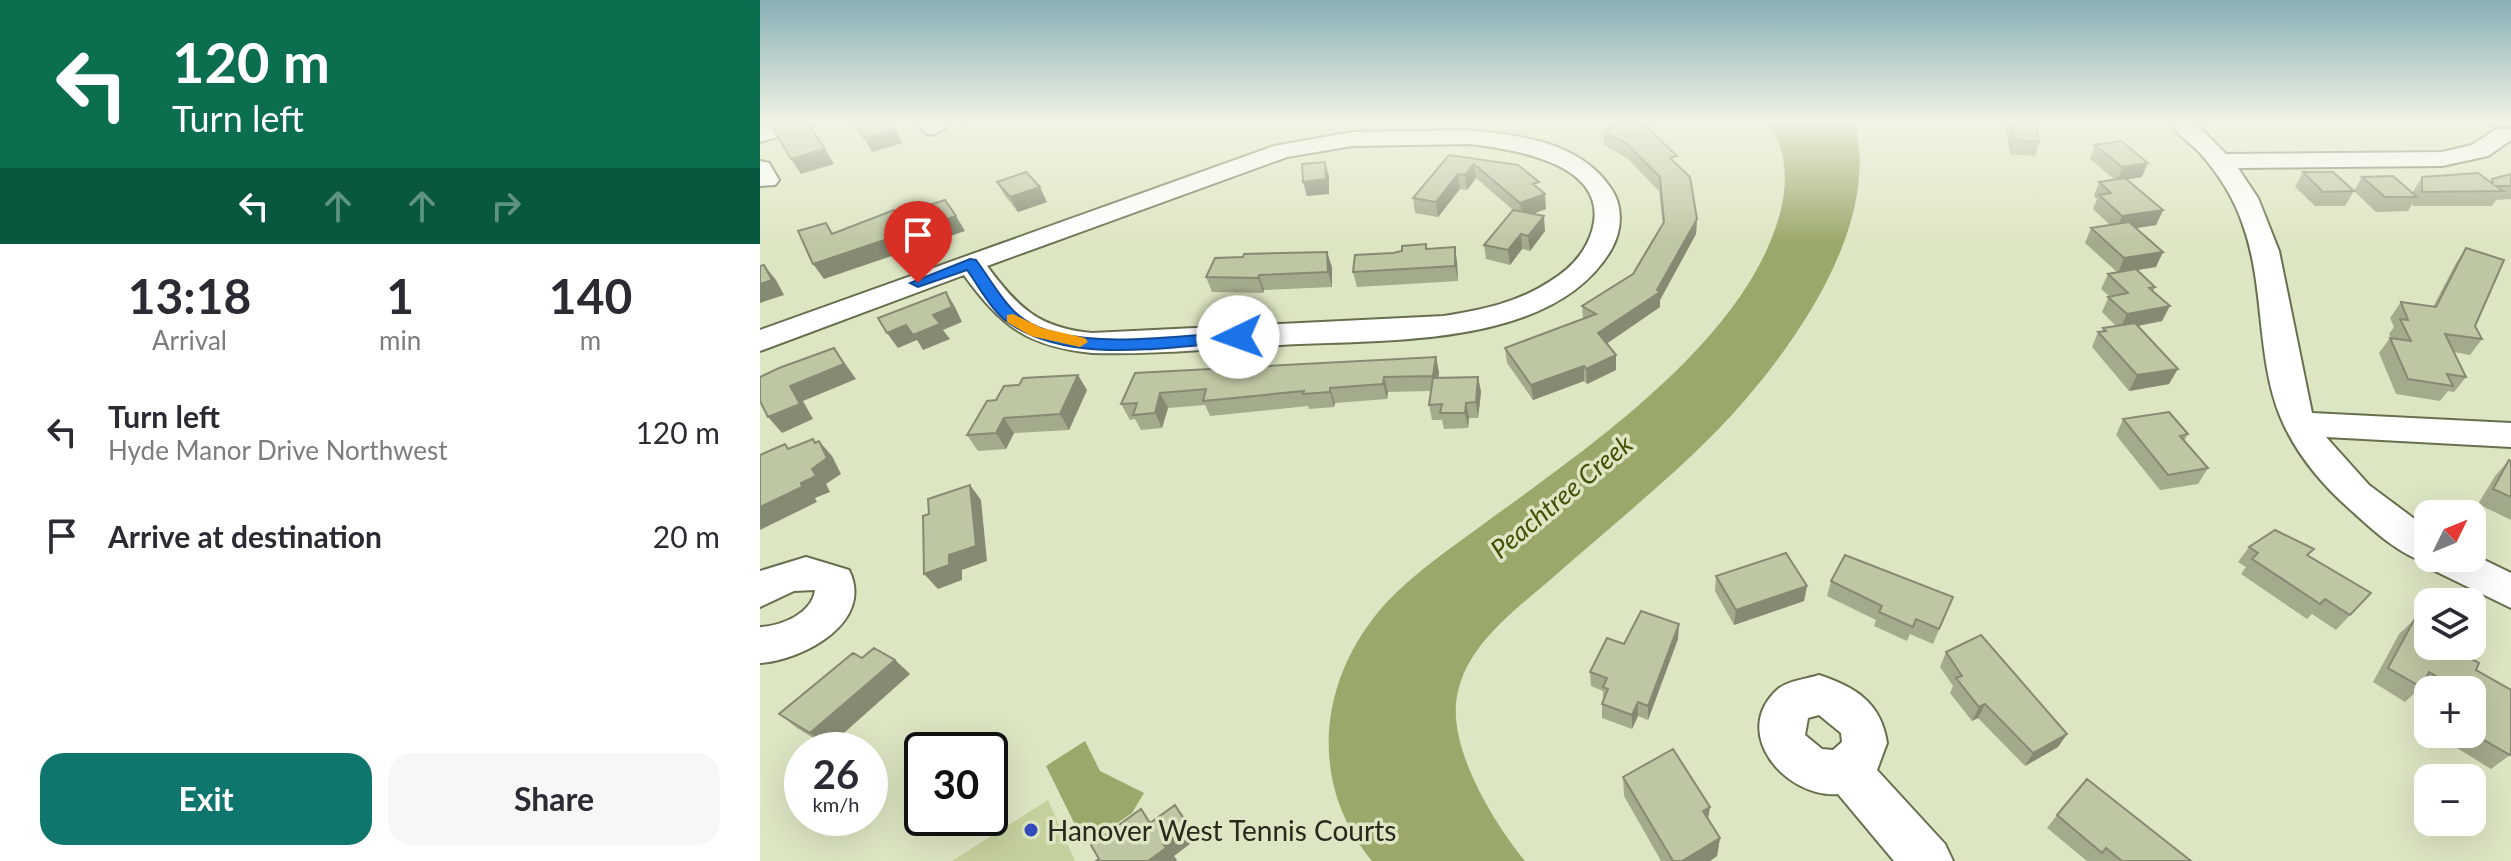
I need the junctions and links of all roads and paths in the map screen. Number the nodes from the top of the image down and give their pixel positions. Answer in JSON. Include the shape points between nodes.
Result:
{"nodes":[{"id":1,"x":1245,"y":162,"type":"edge"},
{"id":2,"x":1568,"y":162,"type":"edge"},
{"id":3,"x":2223,"y":162,"type":"edge"},
{"id":4,"x":970,"y":263,"type":"junction"},
{"id":5,"x":760,"y":341,"type":"edge"},
{"id":6,"x":2300,"y":424,"type":"junction"},
{"id":7,"x":2511,"y":435,"type":"edge"},
{"id":8,"x":2414,"y":537,"type":"edge"},
{"id":9,"x":2472,"y":572,"type":"edge"},
{"id":10,"x":760,"y":591,"type":"edge"},
{"id":11,"x":2511,"y":592,"type":"edge"},
{"id":12,"x":760,"y":645,"type":"edge"},
{"id":13,"x":1847,"y":769,"type":"dead end"},
{"id":14,"x":1928,"y":861,"type":"edge"}],
"edges":[{"from":1,"to":4,"type":"street"},
{"from":2,"to":4,"type":"street","via":[[1598,186],[1607,205],[1609,225],[1592,261],[1573,279],[1516,310],[1444,326],[1121,344],[1073,341],[1037,332],[1011,318]]},
{"from":3,"to":6,"type":"street","via":[[2261,228],[2289,394]]},
{"from":4,"to":5,"type":"street"},
{"from":6,"to":7,"type":"street"},
{"from":6,"to":8,"type":"street","via":[[2356,493]]},
{"from":9,"to":11,"type":"street"},
{"from":10,"to":12,"type":"street","via":[[808,572],[835,581],[837,591],[830,608],[807,628]]},
{"from":13,"to":14,"type":"street"}]}
